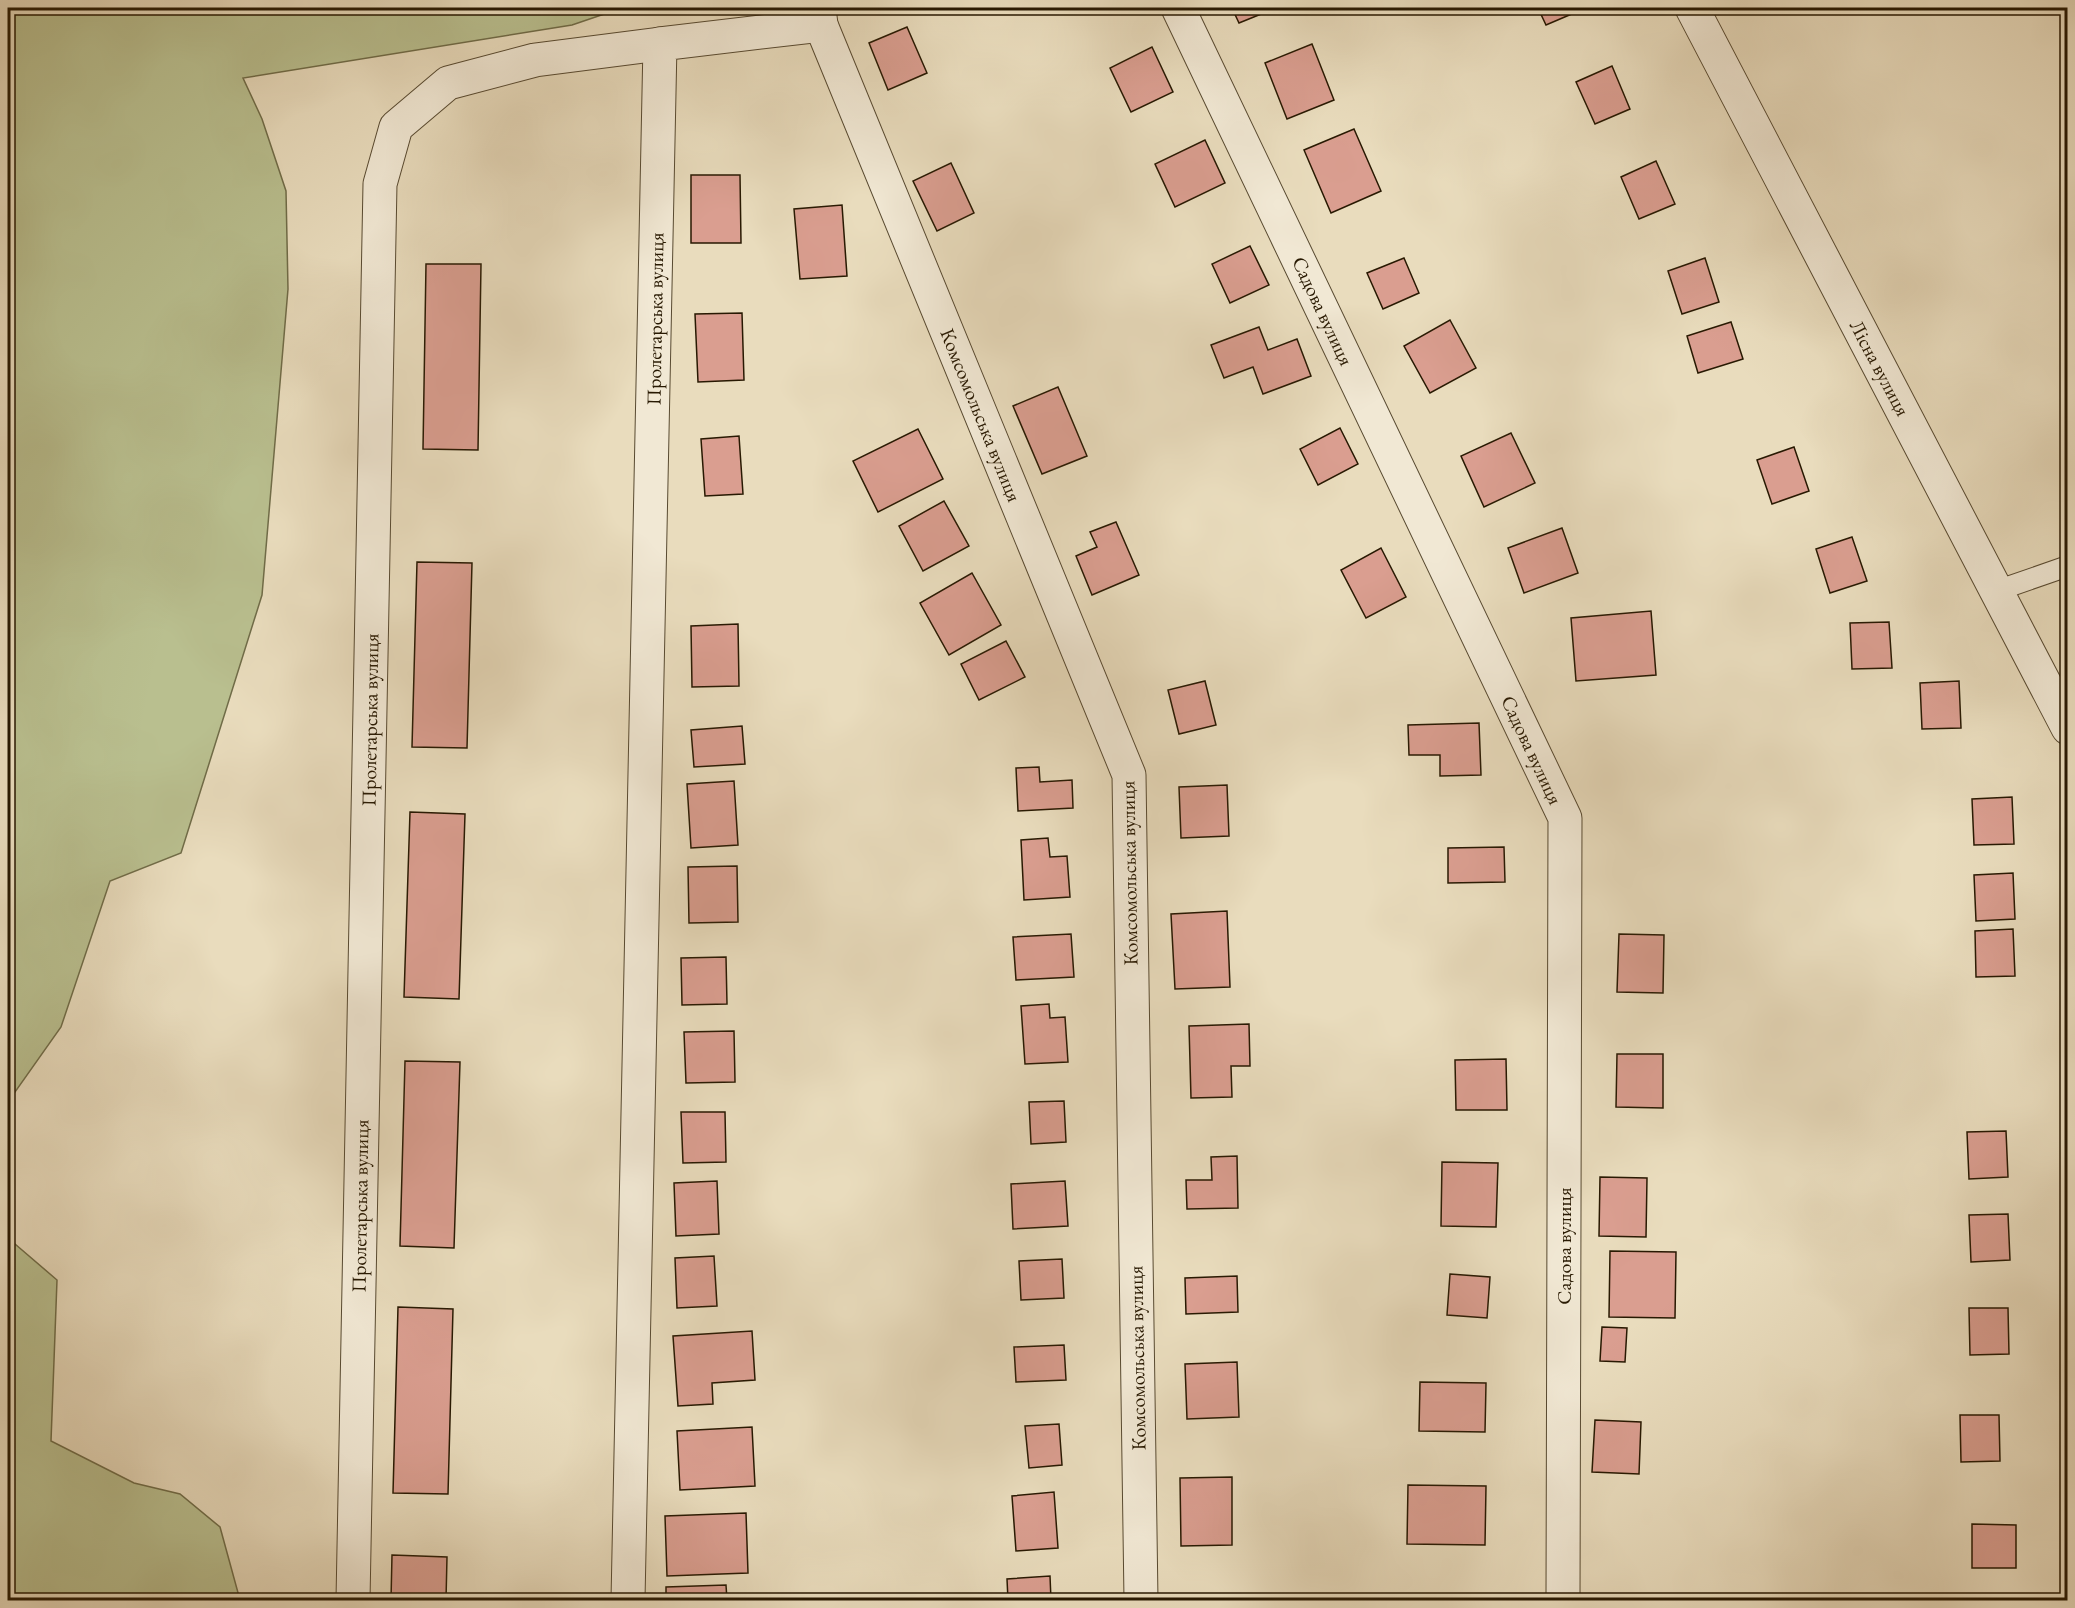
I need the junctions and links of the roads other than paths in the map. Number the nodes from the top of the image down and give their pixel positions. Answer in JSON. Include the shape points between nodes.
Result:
{"nodes":[{"id":1,"x":1178,"y":8,"type":"edge"},
{"id":2,"x":1692,"y":8,"type":"edge"},
{"id":3,"x":820,"y":16,"type":"edge"},
{"id":4,"x":660,"y":45,"type":"junction"},
{"id":5,"x":2067,"y":566,"type":"edge"},
{"id":6,"x":1996,"y":591,"type":"junction"},
{"id":7,"x":2067,"y":728,"type":"edge"},
{"id":8,"x":353,"y":1600,"type":"edge"},
{"id":9,"x":628,"y":1600,"type":"edge"},
{"id":10,"x":1141,"y":1600,"type":"edge"},
{"id":11,"x":1563,"y":1600,"type":"edge"}],
"edges":[{"from":1,"to":11,"type":"street","name":"Садова вулиця","via":[[1565,818]]},
{"from":2,"to":6,"type":"street","name":"Лісна вулиця"},
{"from":3,"to":4,"type":"street","name":"Пролетарська вулиця"},
{"from":3,"to":10,"type":"street","name":"Комсомольська вулиця","via":[[1129,775]]},
{"from":4,"to":8,"type":"street","name":"Пролетарська вулиця","via":[[535,60],[448,83],[396,127],[380,184]]},
{"from":4,"to":9,"type":"street","name":"Пролетарська вулиця"},
{"from":5,"to":6,"type":"lane"},
{"from":6,"to":7,"type":"street","name":"Лісна вулиця"}]}
